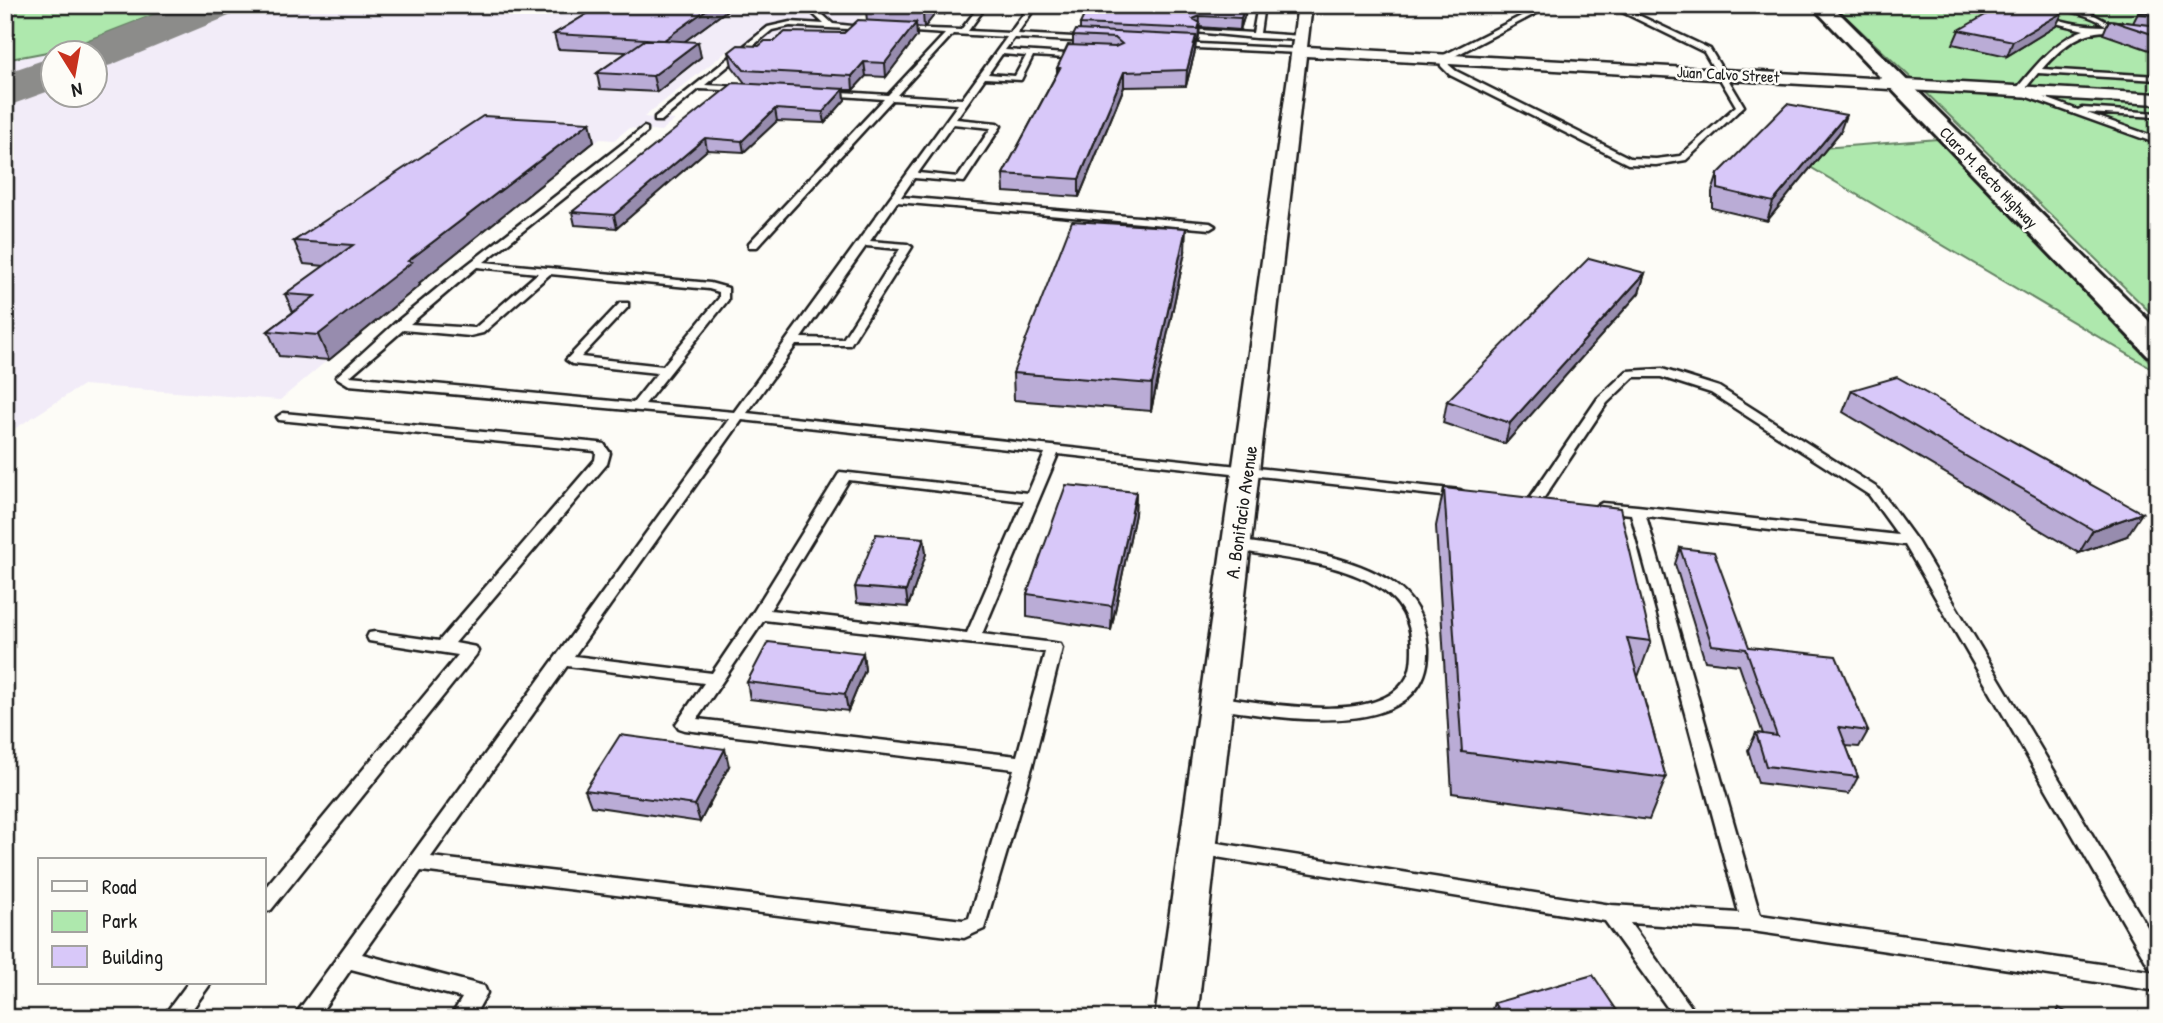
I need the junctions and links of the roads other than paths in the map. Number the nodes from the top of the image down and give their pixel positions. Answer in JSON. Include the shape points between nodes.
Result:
{"nodes":[{"id":1,"x":789,"y":5,"type":"edge"},
{"id":2,"x":984,"y":5,"type":"edge"},
{"id":3,"x":1034,"y":5,"type":"edge"},
{"id":4,"x":1261,"y":5,"type":"edge"},
{"id":5,"x":1305,"y":5,"type":"edge"},
{"id":6,"x":1549,"y":5,"type":"edge"},
{"id":7,"x":1611,"y":5,"type":"edge"},
{"id":8,"x":1820,"y":5,"type":"edge"},
{"id":9,"x":808,"y":6,"type":"edge"},
{"id":10,"x":831,"y":26,"type":"junction"},
{"id":11,"x":876,"y":28,"type":"edge"},
{"id":12,"x":889,"y":29,"type":"edge"},
{"id":13,"x":2091,"y":29,"type":"junction"},
{"id":14,"x":2116,"y":29,"type":"junction"},
{"id":15,"x":951,"y":32,"type":"junction"},
{"id":16,"x":962,"y":32,"type":"junction"},
{"id":17,"x":1199,"y":33,"type":"edge"},
{"id":18,"x":1012,"y":35,"type":"junction"},
{"id":19,"x":1256,"y":36,"type":"junction"},
{"id":20,"x":2158,"y":36,"type":"edge"},
{"id":21,"x":1099,"y":40,"type":"edge"},
{"id":22,"x":1164,"y":44,"type":"edge"},
{"id":23,"x":1300,"y":45,"type":"junction"},
{"id":24,"x":1000,"y":52,"type":"junction"},
{"id":25,"x":1031,"y":54,"type":"junction"},
{"id":26,"x":1091,"y":57,"type":"edge"},
{"id":27,"x":1443,"y":59,"type":"junction"},
{"id":28,"x":2036,"y":71,"type":"junction"},
{"id":29,"x":1720,"y":73,"type":"junction"},
{"id":30,"x":982,"y":76,"type":"junction"},
{"id":31,"x":2158,"y":78,"type":"edge"},
{"id":32,"x":1898,"y":83,"type":"junction"},
{"id":33,"x":700,"y":86,"type":"junction"},
{"id":34,"x":755,"y":90,"type":"edge"},
{"id":35,"x":2019,"y":91,"type":"junction"},
{"id":36,"x":810,"y":93,"type":"edge"},
{"id":37,"x":893,"y":97,"type":"junction"},
{"id":38,"x":2158,"y":99,"type":"edge"},
{"id":39,"x":964,"y":102,"type":"junction"},
{"id":40,"x":2067,"y":109,"type":"junction"},
{"id":41,"x":2158,"y":115,"type":"edge"},
{"id":42,"x":658,"y":119,"type":"dead end"},
{"id":43,"x":950,"y":121,"type":"junction"},
{"id":44,"x":644,"y":130,"type":"dead end"},
{"id":45,"x":2158,"y":141,"type":"edge"},
{"id":46,"x":912,"y":175,"type":"junction"},
{"id":47,"x":895,"y":199,"type":"junction"},
{"id":48,"x":1210,"y":226,"type":"dead end"},
{"id":49,"x":864,"y":243,"type":"junction"},
{"id":50,"x":753,"y":244,"type":"dead end"},
{"id":51,"x":474,"y":264,"type":"junction"},
{"id":52,"x":547,"y":271,"type":"junction"},
{"id":53,"x":624,"y":305,"type":"dead end"},
{"id":54,"x":398,"y":327,"type":"junction"},
{"id":55,"x":794,"y":341,"type":"junction"},
{"id":56,"x":2158,"y":348,"type":"edge"},
{"id":57,"x":666,"y":370,"type":"junction"},
{"id":58,"x":636,"y":407,"type":"junction"},
{"id":59,"x":740,"y":416,"type":"junction"},
{"id":60,"x":283,"y":417,"type":"dead end"},
{"id":61,"x":1053,"y":450,"type":"junction"},
{"id":62,"x":1247,"y":471,"type":"junction"},
{"id":63,"x":1479,"y":496,"type":"edge"},
{"id":64,"x":1032,"y":498,"type":"junction"},
{"id":65,"x":1533,"y":502,"type":"edge"},
{"id":66,"x":1585,"y":506,"type":"edge"},
{"id":67,"x":1636,"y":510,"type":"junction"},
{"id":68,"x":1910,"y":541,"type":"junction"},
{"id":69,"x":1236,"y":545,"type":"junction"},
{"id":70,"x":760,"y":614,"type":"junction"},
{"id":71,"x":375,"y":637,"type":"dead end"},
{"id":72,"x":972,"y":639,"type":"junction"},
{"id":73,"x":444,"y":646,"type":"junction"},
{"id":74,"x":563,"y":660,"type":"junction"},
{"id":75,"x":716,"y":679,"type":"junction"},
{"id":76,"x":1214,"y":702,"type":"junction"},
{"id":77,"x":1024,"y":764,"type":"junction"},
{"id":78,"x":1198,"y":848,"type":"junction"},
{"id":79,"x":416,"y":863,"type":"junction"},
{"id":80,"x":266,"y":902,"type":"edge"},
{"id":81,"x":1611,"y":913,"type":"junction"},
{"id":82,"x":1752,"y":922,"type":"junction"},
{"id":83,"x":347,"y":959,"type":"junction"},
{"id":84,"x":2158,"y":964,"type":"edge"},
{"id":85,"x":2158,"y":982,"type":"edge"},
{"id":86,"x":200,"y":984,"type":"edge"},
{"id":87,"x":173,"y":1018,"type":"edge"},
{"id":88,"x":304,"y":1018,"type":"edge"},
{"id":89,"x":461,"y":1018,"type":"edge"},
{"id":90,"x":1176,"y":1018,"type":"edge"},
{"id":91,"x":1688,"y":1018,"type":"edge"}],
"edges":[{"from":1,"to":9,"type":"lane"},
{"from":2,"to":16,"type":"lane"},
{"from":3,"to":18,"type":"lane"},
{"from":4,"to":19,"type":"lane"},
{"from":5,"to":23,"type":"street","name":"A. Bonifacio Avenue"},
{"from":6,"to":27,"type":"lane"},
{"from":7,"to":29,"type":"lane","via":[[1707,51]]},
{"from":8,"to":32,"type":"main road","name":"Claro M. Recto Highway"},
{"from":9,"to":10,"type":"lane"},
{"from":10,"to":11,"type":"lane"},
{"from":10,"to":33,"type":"lane","via":[[770,28]]},
{"from":12,"to":15,"type":"lane"},
{"from":13,"to":14,"type":"lane"},
{"from":13,"to":14,"type":"lane","via":[[2049,20],[2032,12],[2033,7],[2065,8],[2094,16]]},
{"from":13,"to":28,"type":"lane","via":[[2053,53]]},
{"from":14,"to":20,"type":"lane"},
{"from":15,"to":16,"type":"lane"},
{"from":15,"to":37,"type":"lane"},
{"from":16,"to":18,"type":"lane"},
{"from":17,"to":19,"type":"lane"},
{"from":18,"to":21,"type":"lane"},
{"from":18,"to":24,"type":"lane"},
{"from":19,"to":23,"type":"lane"},
{"from":22,"to":23,"type":"lane"},
{"from":23,"to":27,"type":"street","name":"Juan Calvo Street"},
{"from":23,"to":62,"type":"street","name":"A. Bonifacio Avenue"},
{"from":24,"to":25,"type":"lane"},
{"from":24,"to":30,"type":"lane"},
{"from":25,"to":26,"type":"lane"},
{"from":25,"to":30,"type":"lane","via":[[1018,78]]},
{"from":27,"to":29,"type":"street","name":"Juan Calvo Street"},
{"from":27,"to":29,"type":"lane","via":[[1453,73],[1637,163],[1683,158],[1740,106]]},
{"from":28,"to":31,"type":"lane"},
{"from":28,"to":35,"type":"lane"},
{"from":29,"to":32,"type":"street","name":"Juan Calvo Street"},
{"from":30,"to":39,"type":"lane"},
{"from":32,"to":35,"type":"street","name":"Juan Calvo Street"},
{"from":32,"to":56,"type":"main road","name":"Claro M. Recto Highway"},
{"from":33,"to":34,"type":"lane"},
{"from":33,"to":42,"type":"lane"},
{"from":35,"to":38,"type":"street","name":"Juan Calvo Street"},
{"from":35,"to":40,"type":"lane"},
{"from":36,"to":37,"type":"lane"},
{"from":37,"to":39,"type":"lane"},
{"from":37,"to":50,"type":"lane"},
{"from":39,"to":43,"type":"lane"},
{"from":40,"to":41,"type":"lane"},
{"from":40,"to":45,"type":"lane"},
{"from":43,"to":46,"type":"lane"},
{"from":43,"to":46,"type":"lane","via":[[997,125],[961,180]]},
{"from":44,"to":51,"type":"lane"},
{"from":46,"to":47,"type":"lane"},
{"from":47,"to":48,"type":"lane"},
{"from":47,"to":49,"type":"lane"},
{"from":49,"to":55,"type":"lane"},
{"from":49,"to":55,"type":"lane","via":[[907,247],[846,343]]},
{"from":51,"to":52,"type":"lane"},
{"from":51,"to":54,"type":"lane"},
{"from":52,"to":54,"type":"lane","via":[[479,331]]},
{"from":52,"to":57,"type":"lane","via":[[724,290],[724,298]]},
{"from":53,"to":57,"type":"lane","via":[[572,360]]},
{"from":54,"to":58,"type":"lane","via":[[342,377]]},
{"from":55,"to":59,"type":"lane"},
{"from":57,"to":58,"type":"lane"},
{"from":58,"to":59,"type":"lane"},
{"from":59,"to":61,"type":"lane"},
{"from":59,"to":74,"type":"lane"},
{"from":60,"to":73,"type":"lane","via":[[599,447],[601,461]]},
{"from":61,"to":62,"type":"lane"},
{"from":61,"to":64,"type":"lane"},
{"from":62,"to":63,"type":"lane"},
{"from":62,"to":69,"type":"street","name":"A. Bonifacio Avenue"},
{"from":64,"to":70,"type":"lane","via":[[845,475]]},
{"from":64,"to":72,"type":"lane"},
{"from":65,"to":68,"type":"lane","via":[[1602,401],[1631,374],[1662,373],[1715,390],[1874,492]]},
{"from":66,"to":67,"type":"lane"},
{"from":67,"to":68,"type":"lane"},
{"from":67,"to":82,"type":"lane"},
{"from":68,"to":84,"type":"lane"},
{"from":69,"to":76,"type":"street","name":"A. Bonifacio Avenue"},
{"from":69,"to":76,"type":"lane","via":[[1309,557],[1377,579],[1402,596],[1419,624],[1422,649],[1418,676],[1401,697],[1371,708],[1308,713]]},
{"from":70,"to":72,"type":"lane"},
{"from":70,"to":75,"type":"lane"},
{"from":71,"to":73,"type":"lane"},
{"from":72,"to":77,"type":"lane","via":[[1054,648]]},
{"from":73,"to":80,"type":"lane","via":[[470,650]]},
{"from":74,"to":75,"type":"lane"},
{"from":74,"to":79,"type":"lane"},
{"from":75,"to":77,"type":"lane","via":[[685,724]]},
{"from":76,"to":78,"type":"street","name":"A. Bonifacio Avenue"},
{"from":77,"to":79,"type":"lane","via":[[978,923],[964,929]]},
{"from":78,"to":81,"type":"lane"},
{"from":78,"to":90,"type":"street","name":"A. Bonifacio Avenue"},
{"from":79,"to":83,"type":"lane"},
{"from":81,"to":82,"type":"lane"},
{"from":81,"to":91,"type":"lane"},
{"from":82,"to":85,"type":"lane"},
{"from":83,"to":88,"type":"lane"},
{"from":83,"to":89,"type":"lane","via":[[477,993]]},
{"from":86,"to":87,"type":"lane"}]}
